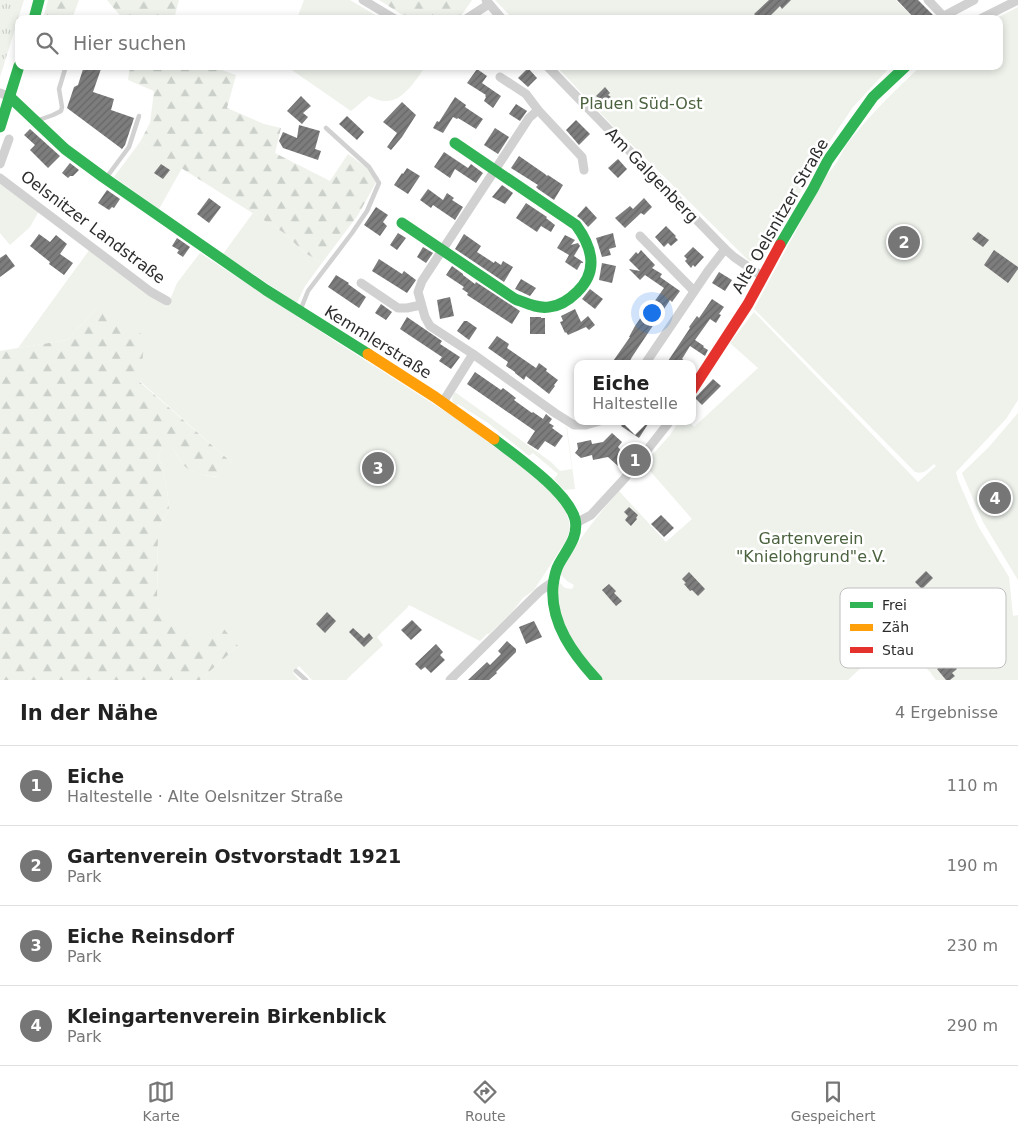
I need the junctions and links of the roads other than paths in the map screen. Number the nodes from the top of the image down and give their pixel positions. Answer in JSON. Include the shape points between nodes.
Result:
{"nodes":[{"id":1,"x":39,"y":0,"type":"edge"},
{"id":2,"x":363,"y":0,"type":"edge"},
{"id":3,"x":928,"y":0,"type":"edge"},
{"id":4,"x":974,"y":0,"type":"edge"},
{"id":5,"x":1018,"y":0,"type":"edge"},
{"id":6,"x":487,"y":2,"type":"edge"},
{"id":7,"x":35,"y":15,"type":"edge"},
{"id":8,"x":388,"y":15,"type":"edge"},
{"id":9,"x":471,"y":15,"type":"edge"},
{"id":10,"x":498,"y":15,"type":"edge"},
{"id":11,"x":943,"y":15,"type":"edge"},
{"id":12,"x":948,"y":15,"type":"edge"},
{"id":13,"x":988,"y":15,"type":"edge"},
{"id":14,"x":17,"y":70,"type":"edge"},
{"id":15,"x":65,"y":70,"type":"edge"},
{"id":16,"x":551,"y":70,"type":"edge"},
{"id":17,"x":902,"y":70,"type":"edge"},
{"id":18,"x":500,"y":77,"type":"dead end"},
{"id":19,"x":5,"y":95,"type":"edge"},
{"id":20,"x":538,"y":110,"type":"junction"},
{"id":21,"x":139,"y":116,"type":"dead end"},
{"id":22,"x":35,"y":121,"type":"junction"},
{"id":23,"x":0,"y":128,"type":"edge"},
{"id":24,"x":326,"y":128,"type":"dead end"},
{"id":25,"x":9,"y":139,"type":"dead end"},
{"id":26,"x":455,"y":143,"type":"dead end"},
{"id":27,"x":0,"y":164,"type":"edge"},
{"id":28,"x":496,"y":169,"type":"junction"},
{"id":29,"x":584,"y":170,"type":"dead end"},
{"id":30,"x":0,"y":178,"type":"edge"},
{"id":31,"x":105,"y":179,"type":"junction"},
{"id":32,"x":402,"y":222,"type":"dead end"},
{"id":33,"x":640,"y":236,"type":"dead end"},
{"id":34,"x":725,"y":249,"type":"junction"},
{"id":35,"x":442,"y":250,"type":"junction"},
{"id":36,"x":763,"y":277,"type":"junction"},
{"id":37,"x":361,"y":283,"type":"dead end"},
{"id":38,"x":694,"y":291,"type":"junction"},
{"id":39,"x":167,"y":301,"type":"dead end"},
{"id":40,"x":421,"y":305,"type":"junction"},
{"id":41,"x":299,"y":312,"type":"junction"},
{"id":42,"x":473,"y":354,"type":"junction"},
{"id":43,"x":648,"y":360,"type":"edge"},
{"id":44,"x":696,"y":384,"type":"edge"},
{"id":45,"x":443,"y":402,"type":"junction"},
{"id":46,"x":574,"y":425,"type":"edge"},
{"id":47,"x":667,"y":425,"type":"edge"},
{"id":48,"x":576,"y":523,"type":"junction"},
{"id":49,"x":554,"y":581,"type":"junction"},
{"id":50,"x":296,"y":670,"type":"dead end"},
{"id":51,"x":306,"y":680,"type":"edge"},
{"id":52,"x":450,"y":680,"type":"edge"},
{"id":53,"x":597,"y":680,"type":"edge"}],
"edges":[{"from":1,"to":7,"type":"street"},
{"from":2,"to":8,"type":"street"},
{"from":3,"to":11,"type":"street"},
{"from":4,"to":12,"type":"street"},
{"from":5,"to":13,"type":"street"},
{"from":6,"to":9,"type":"street"},
{"from":6,"to":10,"type":"street"},
{"from":14,"to":19,"type":"street"},
{"from":15,"to":22,"type":"lane","via":[[59,89],[60,111]]},
{"from":16,"to":34,"type":"street","name":"Am Galgenberg"},
{"from":17,"to":36,"type":"street","name":"Alte Oelsnitzer Straße","via":[[874,98],[828,160]]},
{"from":18,"to":20,"type":"street","via":[[526,94]]},
{"from":19,"to":22,"type":"street","name":"Kemmlerstraße"},
{"from":19,"to":23,"type":"street"},
{"from":20,"to":28,"type":"street","via":[[529,118]]},
{"from":20,"to":29,"type":"street","via":[[582,156]]},
{"from":21,"to":31,"type":"lane","via":[[130,147]]},
{"from":22,"to":31,"type":"street","name":"Kemmlerstraße"},
{"from":24,"to":41,"type":"lane","via":[[369,167],[379,183],[352,233],[308,291]]},
{"from":25,"to":27,"type":"street","name":"Oelsnitzer Landstraße"},
{"from":26,"to":28,"type":"street"},
{"from":28,"to":35,"type":"street"},
{"from":28,"to":35,"type":"street","via":[[576,224],[589,246],[590,271],[586,281],[568,300],[550,307],[530,305]]},
{"from":30,"to":39,"type":"street","name":"Oelsnitzer Landstraße"},
{"from":31,"to":41,"type":"street","name":"Kemmlerstraße"},
{"from":32,"to":35,"type":"street"},
{"from":33,"to":38,"type":"street"},
{"from":34,"to":36,"type":"street","name":"Am Galgenberg"},
{"from":34,"to":38,"type":"street"},
{"from":35,"to":40,"type":"street","via":[[422,281],[418,292]]},
{"from":36,"to":44,"type":"street","name":"Alte Oelsnitzer Straße"},
{"from":37,"to":40,"type":"street","via":[[398,308]]},
{"from":38,"to":43,"type":"street"},
{"from":40,"to":42,"type":"street","via":[[430,326]]},
{"from":41,"to":45,"type":"street","name":"Kemmlerstraße"},
{"from":42,"to":45,"type":"street"},
{"from":42,"to":46,"type":"street"},
{"from":45,"to":48,"type":"street","name":"Kemmlerstraße","via":[[489,434],[549,484],[571,509]]},
{"from":47,"to":48,"type":"street","via":[[625,478],[591,514]]},
{"from":48,"to":49,"type":"street","via":[[574,537]]},
{"from":49,"to":52,"type":"street"},
{"from":49,"to":53,"type":"street","via":[[552,593],[561,632]]},
{"from":50,"to":51,"type":"lane"}]}
